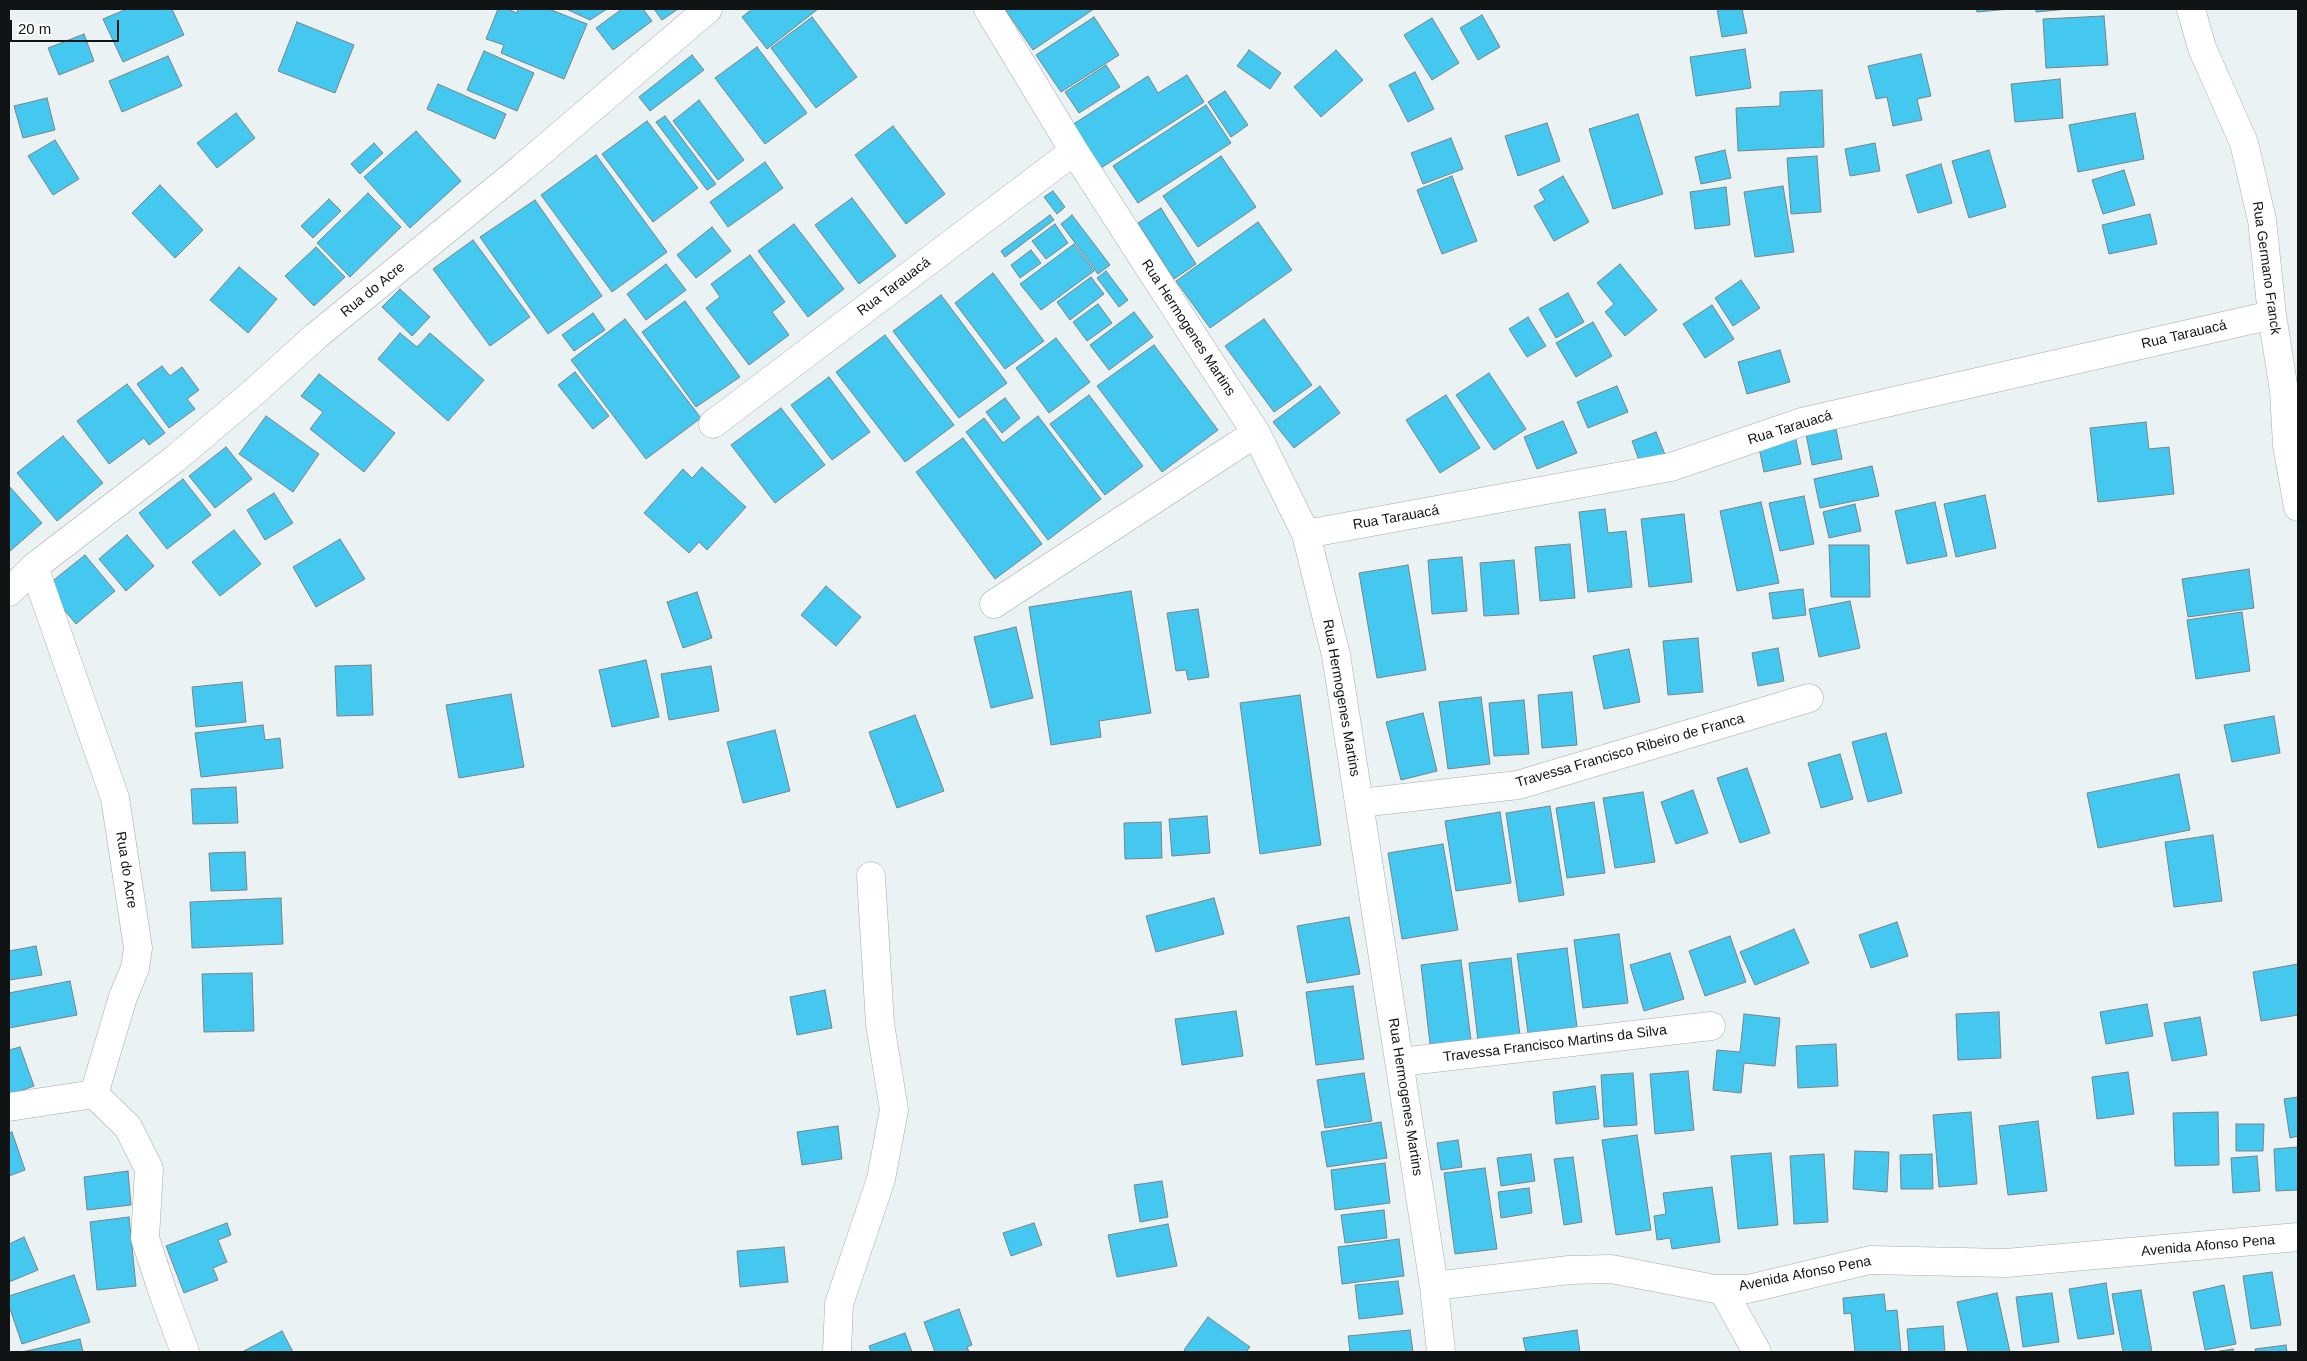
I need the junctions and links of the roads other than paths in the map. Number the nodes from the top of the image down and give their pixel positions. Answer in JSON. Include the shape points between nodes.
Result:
{"nodes":[{"id":1,"x":708,"y":9,"type":"edge"},
{"id":2,"x":988,"y":9,"type":"edge"},
{"id":3,"x":2191,"y":9,"type":"edge"},
{"id":4,"x":1074,"y":151,"type":"junction"},
{"id":5,"x":2272,"y":315,"type":"junction"},
{"id":6,"x":713,"y":424,"type":"dead end"},
{"id":7,"x":1256,"y":433,"type":"junction"},
{"id":8,"x":2298,"y":507,"type":"edge"},
{"id":9,"x":1306,"y":534,"type":"junction"},
{"id":10,"x":34,"y":567,"type":"junction"},
{"id":11,"x":9,"y":592,"type":"edge"},
{"id":12,"x":994,"y":604,"type":"dead end"},
{"id":13,"x":1809,"y":698,"type":"dead end"},
{"id":14,"x":1360,"y":803,"type":"junction"},
{"id":15,"x":871,"y":876,"type":"dead end"},
{"id":16,"x":1711,"y":1026,"type":"dead end"},
{"id":17,"x":1400,"y":1062,"type":"junction"},
{"id":18,"x":94,"y":1094,"type":"junction"},
{"id":19,"x":9,"y":1107,"type":"edge"},
{"id":20,"x":2298,"y":1237,"type":"edge"},
{"id":21,"x":1434,"y":1286,"type":"junction"},
{"id":22,"x":1722,"y":1289,"type":"junction"},
{"id":23,"x":185,"y":1352,"type":"edge"},
{"id":24,"x":837,"y":1352,"type":"edge"},
{"id":25,"x":1441,"y":1352,"type":"edge"},
{"id":26,"x":1757,"y":1352,"type":"edge"}],
"edges":[{"from":1,"to":10,"type":"street","name":"Rua do Acre","via":[[522,168],[316,336],[176,458]]},
{"from":2,"to":4,"type":"street","name":"Rua Hermogenes Martins"},
{"from":3,"to":5,"type":"street","name":"Rua Germano Franck","via":[[2202,48],[2244,143],[2262,220]]},
{"from":4,"to":6,"type":"street","name":"Rua Tarauacá"},
{"from":4,"to":7,"type":"street","name":"Rua Hermogenes Martins"},
{"from":5,"to":8,"type":"street","name":"Rua Germano Franck","via":[[2284,391],[2287,445]]},
{"from":5,"to":9,"type":"street","name":"Rua Tarauacá","via":[[1802,422],[1671,467]]},
{"from":7,"to":9,"type":"street","name":"Rua Hermogenes Martins"},
{"from":7,"to":12,"type":"street"},
{"from":9,"to":14,"type":"street","name":"Rua Hermogenes Martins","via":[[1336,655]]},
{"from":10,"to":11,"type":"street","name":"Rua do Acre"},
{"from":10,"to":18,"type":"street","name":"Rua do Acre","via":[[115,798],[138,948],[135,968]]},
{"from":13,"to":14,"type":"street","name":"Travessa Francisco Ribeiro de Franca","via":[[1518,785]]},
{"from":14,"to":17,"type":"street","name":"Rua Hermogenes Martins"},
{"from":15,"to":24,"type":"street","via":[[880,1024],[894,1110],[881,1179],[838,1304]]},
{"from":16,"to":17,"type":"street","name":"Travessa Francisco Martins da Silva"},
{"from":17,"to":21,"type":"street","name":"Rua Hermogenes Martins"},
{"from":18,"to":19,"type":"street"},
{"from":18,"to":23,"type":"street","via":[[128,1128],[149,1169],[145,1238]]},
{"from":20,"to":22,"type":"street","name":"Avenida Afonso Pena","via":[[2006,1263],[1870,1260],[1748,1288]]},
{"from":21,"to":22,"type":"street","name":"Avenida Afonso Pena","via":[[1569,1270],[1611,1270]]},
{"from":21,"to":25,"type":"street","name":"Rua Hermogenes Martins"},
{"from":22,"to":26,"type":"street"}]}
